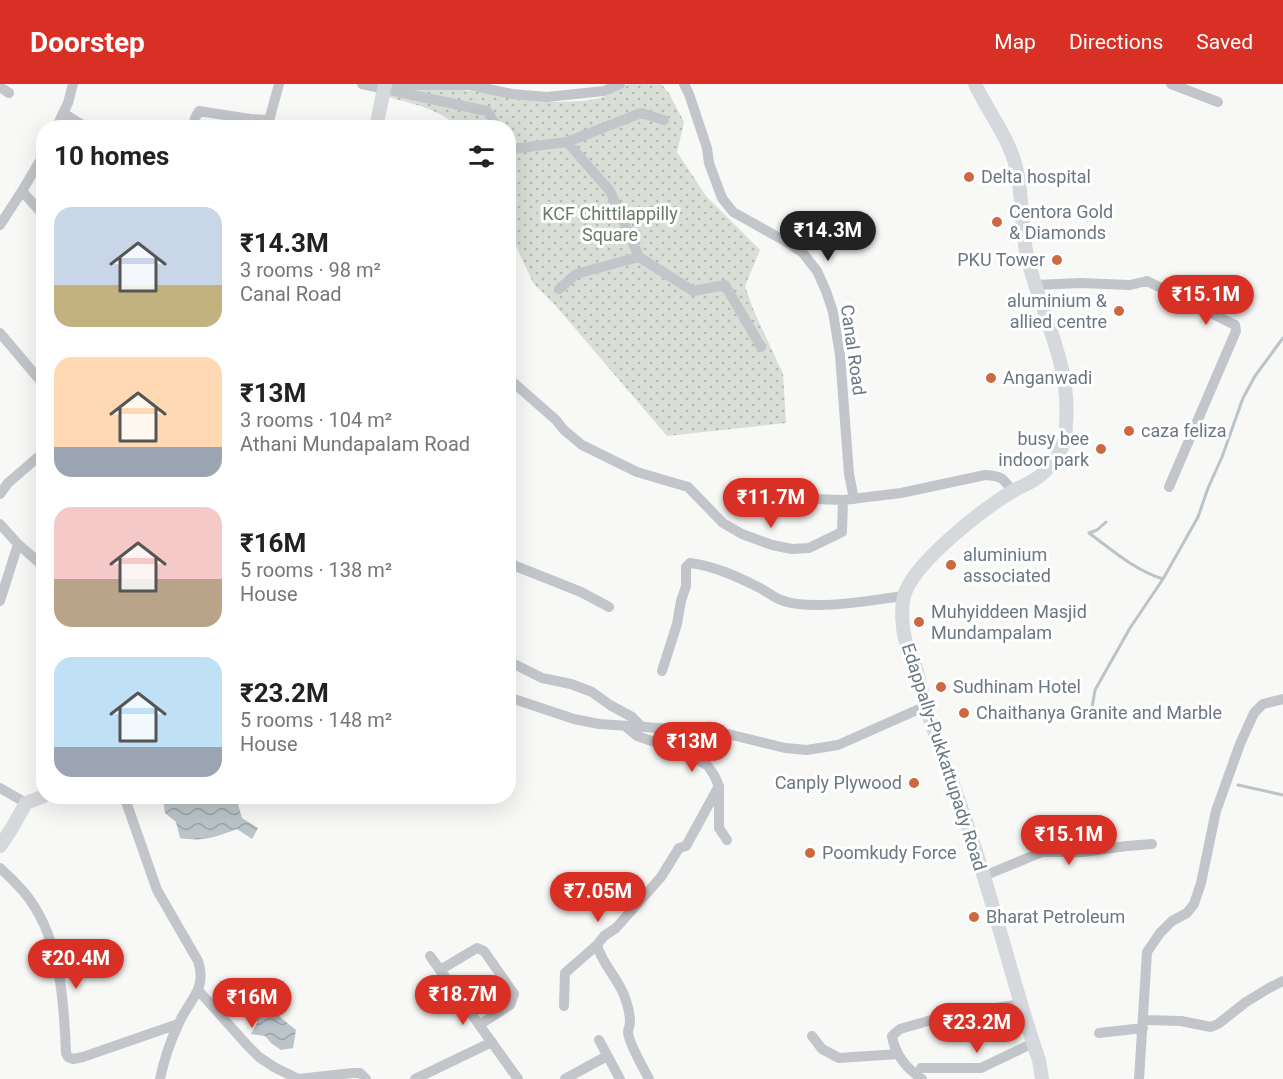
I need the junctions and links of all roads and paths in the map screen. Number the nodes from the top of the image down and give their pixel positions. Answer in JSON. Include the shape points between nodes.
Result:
{"nodes":[{"id":1,"x":73,"y":84,"type":"edge"},
{"id":2,"x":279,"y":84,"type":"edge"},
{"id":3,"x":362,"y":84,"type":"edge"},
{"id":4,"x":620,"y":84,"type":"edge"},
{"id":5,"x":684,"y":84,"type":"edge"},
{"id":6,"x":975,"y":84,"type":"edge"},
{"id":7,"x":1171,"y":84,"type":"edge"},
{"id":8,"x":384,"y":86,"type":"edge"},
{"id":9,"x":1218,"y":102,"type":"dead end"},
{"id":10,"x":63,"y":113,"type":"junction"},
{"id":11,"x":60,"y":120,"type":"edge"},
{"id":12,"x":74,"y":120,"type":"edge"},
{"id":13,"x":195,"y":120,"type":"edge"},
{"id":14,"x":253,"y":120,"type":"edge"},
{"id":15,"x":269,"y":120,"type":"edge"},
{"id":16,"x":378,"y":120,"type":"edge"},
{"id":17,"x":493,"y":120,"type":"edge"},
{"id":18,"x":664,"y":120,"type":"dead end"},
{"id":19,"x":567,"y":142,"type":"junction"},
{"id":20,"x":516,"y":148,"type":"edge"},
{"id":21,"x":36,"y":167,"type":"edge"},
{"id":22,"x":22,"y":191,"type":"junction"},
{"id":23,"x":36,"y":207,"type":"edge"},
{"id":24,"x":0,"y":225,"type":"edge"},
{"id":25,"x":639,"y":256,"type":"junction"},
{"id":26,"x":1035,"y":285,"type":"junction"},
{"id":27,"x":559,"y":289,"type":"dead end"},
{"id":28,"x":0,"y":333,"type":"edge"},
{"id":29,"x":761,"y":347,"type":"dead end"},
{"id":30,"x":36,"y":376,"type":"edge"},
{"id":31,"x":516,"y":390,"type":"edge"},
{"id":32,"x":36,"y":459,"type":"edge"},
{"id":33,"x":1169,"y":487,"type":"dead end"},
{"id":34,"x":1012,"y":491,"type":"junction"},
{"id":35,"x":0,"y":494,"type":"edge"},
{"id":36,"x":787,"y":498,"type":"dead end"},
{"id":37,"x":854,"y":499,"type":"junction"},
{"id":38,"x":843,"y":500,"type":"junction"},
{"id":39,"x":0,"y":524,"type":"edge"},
{"id":40,"x":18,"y":544,"type":"junction"},
{"id":41,"x":36,"y":560,"type":"edge"},
{"id":42,"x":516,"y":566,"type":"edge"},
{"id":43,"x":904,"y":596,"type":"junction"},
{"id":44,"x":0,"y":601,"type":"edge"},
{"id":45,"x":609,"y":607,"type":"dead end"},
{"id":46,"x":516,"y":665,"type":"edge"},
{"id":47,"x":662,"y":671,"type":"dead end"},
{"id":48,"x":1283,"y":699,"type":"edge"},
{"id":49,"x":516,"y":700,"type":"edge"},
{"id":50,"x":926,"y":706,"type":"junction"},
{"id":51,"x":641,"y":726,"type":"junction"},
{"id":52,"x":626,"y":727,"type":"junction"},
{"id":53,"x":719,"y":786,"type":"junction"},
{"id":54,"x":0,"y":788,"type":"edge"},
{"id":55,"x":36,"y":799,"type":"edge"},
{"id":56,"x":26,"y":803,"type":"junction"},
{"id":57,"x":127,"y":804,"type":"edge"},
{"id":58,"x":727,"y":840,"type":"dead end"},
{"id":59,"x":1,"y":843,"type":"edge"},
{"id":60,"x":1152,"y":844,"type":"dead end"},
{"id":61,"x":0,"y":868,"type":"edge"},
{"id":62,"x":984,"y":876,"type":"junction"},
{"id":63,"x":597,"y":945,"type":"junction"},
{"id":64,"x":430,"y":956,"type":"dead end"},
{"id":65,"x":440,"y":970,"type":"junction"},
{"id":66,"x":1283,"y":981,"type":"edge"},
{"id":67,"x":198,"y":990,"type":"junction"},
{"id":68,"x":1021,"y":1004,"type":"junction"},
{"id":69,"x":564,"y":1006,"type":"dead end"},
{"id":70,"x":178,"y":1024,"type":"junction"},
{"id":71,"x":479,"y":1024,"type":"junction"},
{"id":72,"x":1143,"y":1024,"type":"junction"},
{"id":73,"x":1099,"y":1033,"type":"dead end"},
{"id":74,"x":812,"y":1036,"type":"dead end"},
{"id":75,"x":599,"y":1040,"type":"dead end"},
{"id":76,"x":492,"y":1042,"type":"junction"},
{"id":77,"x":1033,"y":1043,"type":"junction"},
{"id":78,"x":898,"y":1054,"type":"junction"},
{"id":79,"x":607,"y":1056,"type":"junction"},
{"id":80,"x":922,"y":1074,"type":"edge"},
{"id":81,"x":160,"y":1079,"type":"edge"},
{"id":82,"x":298,"y":1079,"type":"edge"},
{"id":83,"x":366,"y":1079,"type":"edge"},
{"id":84,"x":415,"y":1079,"type":"edge"},
{"id":85,"x":518,"y":1079,"type":"edge"},
{"id":86,"x":565,"y":1079,"type":"edge"},
{"id":87,"x":620,"y":1079,"type":"edge"},
{"id":88,"x":649,"y":1079,"type":"edge"},
{"id":89,"x":1042,"y":1079,"type":"edge"},
{"id":90,"x":1139,"y":1079,"type":"edge"}],
"edges":[{"from":1,"to":10,"type":"street"},
{"from":2,"to":15,"type":"street"},
{"from":3,"to":8,"type":"street"},
{"from":4,"to":8,"type":"street","via":[[604,91],[547,97],[470,85]]},
{"from":5,"to":37,"type":"street","name":"Canal Road","via":[[722,198],[733,212],[802,252],[826,291],[840,355]]},
{"from":6,"to":26,"type":"main road","name":"Edappally-Pukkattupady Road","via":[[1014,159],[1028,262]]},
{"from":7,"to":9,"type":"street"},
{"from":8,"to":16,"type":"main road"},
{"from":8,"to":17,"type":"street","via":[[487,111]]},
{"from":10,"to":11,"type":"street"},
{"from":10,"to":12,"type":"street"},
{"from":13,"to":14,"type":"street","via":[[199,111]]},
{"from":18,"to":19,"type":"street","via":[[641,112]]},
{"from":19,"to":20,"type":"street"},
{"from":19,"to":25,"type":"street","via":[[610,191]]},
{"from":21,"to":22,"type":"street"},
{"from":22,"to":23,"type":"street"},
{"from":22,"to":24,"type":"street"},
{"from":25,"to":27,"type":"street","via":[[576,274]]},
{"from":25,"to":29,"type":"street","via":[[693,291],[725,285]]},
{"from":26,"to":33,"type":"street","via":[[1130,285],[1147,281],[1235,325],[1236,331]]},
{"from":26,"to":34,"type":"main road","name":"Edappally-Pukkattupady Road","via":[[1064,378],[1066,429],[1053,463],[1040,476]]},
{"from":28,"to":30,"type":"street"},
{"from":31,"to":38,"type":"street","via":[[582,445],[637,472],[688,486],[723,523],[772,545],[809,548],[842,532]]},
{"from":32,"to":35,"type":"street"},
{"from":34,"to":37,"type":"street","via":[[1003,478],[985,475]]},
{"from":34,"to":43,"type":"main road","name":"Edappally-Pukkattupady Road","via":[[945,543],[919,569]]},
{"from":36,"to":38,"type":"street"},
{"from":37,"to":38,"type":"street"},
{"from":39,"to":40,"type":"street"},
{"from":40,"to":41,"type":"street"},
{"from":40,"to":44,"type":"street"},
{"from":42,"to":45,"type":"street"},
{"from":43,"to":47,"type":"street","via":[[797,605],[781,601],[724,571],[690,563]]},
{"from":43,"to":50,"type":"main road","name":"Edappally-Pukkattupady Road","via":[[905,640]]},
{"from":46,"to":51,"type":"street","via":[[542,678],[592,692]]},
{"from":48,"to":72,"type":"street","via":[[1263,704],[1254,713],[1216,811],[1194,904],[1160,933],[1148,952]]},
{"from":49,"to":52,"type":"street","via":[[574,719]]},
{"from":50,"to":51,"type":"street","via":[[838,745],[807,750],[720,732]]},
{"from":50,"to":62,"type":"main road","name":"Edappally-Pukkattupady Road"},
{"from":51,"to":52,"type":"street"},
{"from":52,"to":53,"type":"street","via":[[637,736],[706,765]]},
{"from":53,"to":58,"type":"street","via":[[719,828]]},
{"from":53,"to":63,"type":"street","via":[[686,846],[679,848],[661,877]]},
{"from":54,"to":56,"type":"street"},
{"from":55,"to":56,"type":"main road"},
{"from":56,"to":59,"type":"main road"},
{"from":57,"to":67,"type":"street","via":[[157,890],[201,968]]},
{"from":60,"to":62,"type":"street","via":[[1042,852]]},
{"from":61,"to":70,"type":"street","via":[[23,891],[48,933],[64,999],[68,1057],[82,1057]]},
{"from":62,"to":68,"type":"main road","name":"Edappally-Pukkattupady Road"},
{"from":63,"to":69,"type":"street","via":[[565,973]]},
{"from":63,"to":88,"type":"street","via":[[599,956],[624,995],[630,1016],[628,1033]]},
{"from":64,"to":65,"type":"street"},
{"from":65,"to":71,"type":"street"},
{"from":65,"to":71,"type":"street","via":[[477,948],[484,951],[514,994],[510,1005]]},
{"from":66,"to":72,"type":"street","via":[[1210,1028],[1181,1022]]},
{"from":67,"to":70,"type":"street"},
{"from":67,"to":82,"type":"street","via":[[259,1057]]},
{"from":68,"to":77,"type":"main road","name":"Edappally-Pukkattupady Road"},
{"from":68,"to":78,"type":"street","via":[[949,1015],[900,1029],[892,1035]]},
{"from":70,"to":81,"type":"street"},
{"from":71,"to":76,"type":"street"},
{"from":72,"to":73,"type":"street"},
{"from":72,"to":90,"type":"street"},
{"from":74,"to":78,"type":"street","via":[[822,1049],[839,1058]]},
{"from":75,"to":79,"type":"street"},
{"from":76,"to":84,"type":"street"},
{"from":76,"to":85,"type":"street"},
{"from":77,"to":80,"type":"street","via":[[981,1068]]},
{"from":77,"to":89,"type":"main road","name":"Edappally-Pukkattupady Road"},
{"from":78,"to":80,"type":"street"},
{"from":79,"to":86,"type":"street"},
{"from":79,"to":87,"type":"street"},
{"from":82,"to":83,"type":"street","via":[[360,1073]]}]}
